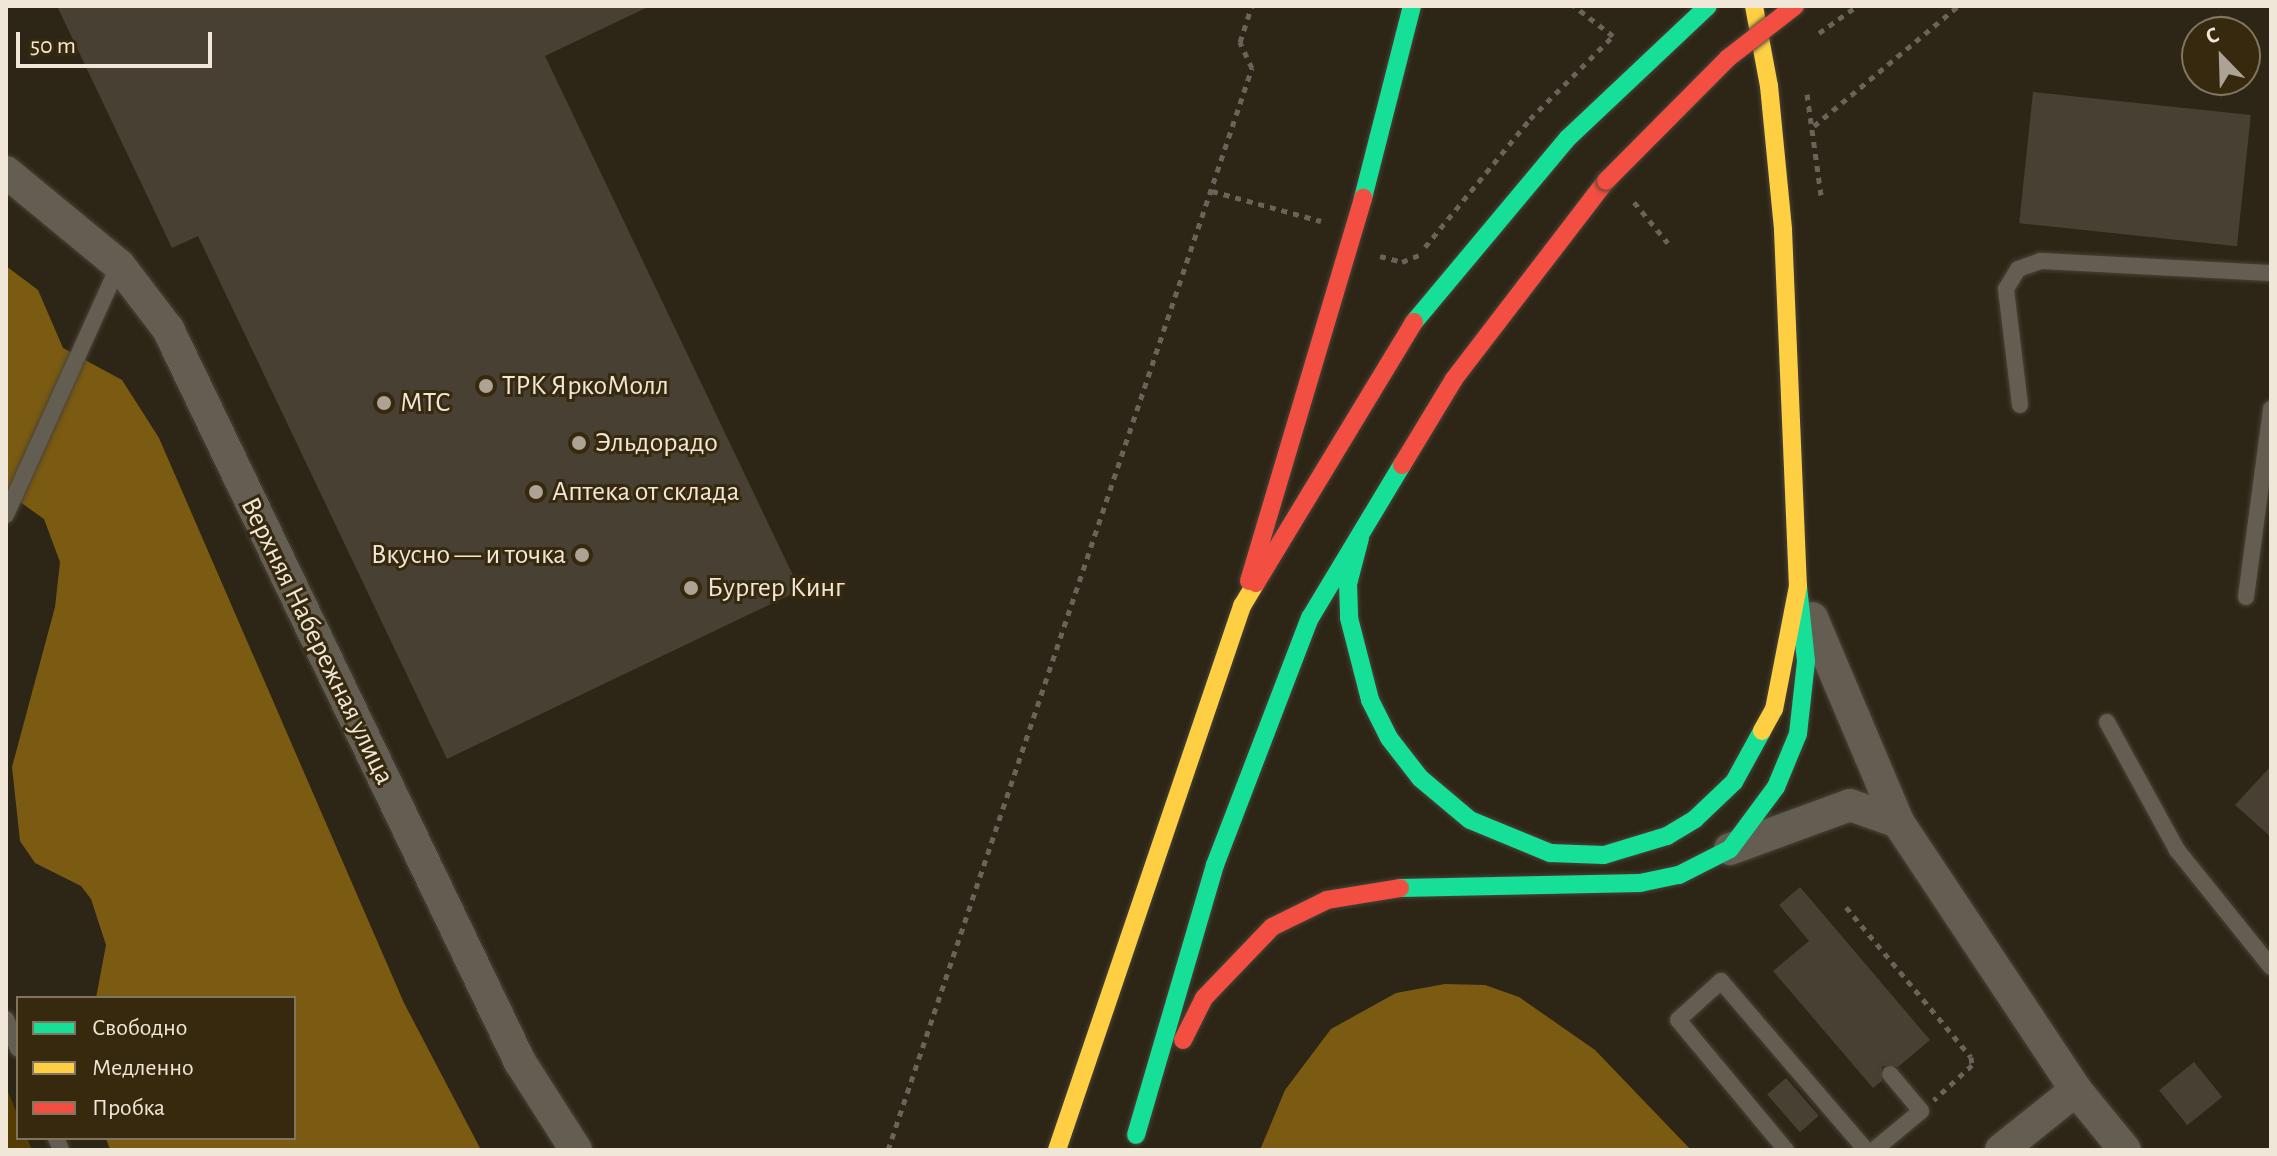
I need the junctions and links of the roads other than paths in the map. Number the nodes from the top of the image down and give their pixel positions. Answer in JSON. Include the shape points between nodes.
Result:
{"nodes":[{"id":1,"x":1412,"y":6,"type":"edge"},
{"id":2,"x":1708,"y":6,"type":"edge"},
{"id":3,"x":1754,"y":6,"type":"edge"},
{"id":4,"x":1795,"y":6,"type":"edge"},
{"id":5,"x":6,"y":172,"type":"edge"},
{"id":6,"x":119,"y":265,"type":"junction"},
{"id":7,"x":2271,"y":273,"type":"edge"},
{"id":8,"x":2020,"y":405,"type":"dead end"},
{"id":9,"x":2271,"y":409,"type":"edge"},
{"id":10,"x":8,"y":509,"type":"edge"},
{"id":11,"x":1363,"y":528,"type":"junction"},
{"id":12,"x":1798,"y":586,"type":"junction"},
{"id":13,"x":2246,"y":597,"type":"dead end"},
{"id":14,"x":1242,"y":606,"type":"junction"},
{"id":15,"x":2107,"y":722,"type":"dead end"},
{"id":16,"x":1898,"y":822,"type":"junction"},
{"id":17,"x":1730,"y":849,"type":"junction"},
{"id":18,"x":2271,"y":967,"type":"edge"},
{"id":19,"x":6,"y":1019,"type":"edge"},
{"id":20,"x":16,"y":1044,"type":"edge"},
{"id":21,"x":1890,"y":1074,"type":"dead end"},
{"id":22,"x":2076,"y":1090,"type":"junction"},
{"id":23,"x":1132,"y":1143,"type":"edge"},
{"id":24,"x":576,"y":1150,"type":"edge"},
{"id":25,"x":1057,"y":1150,"type":"edge"},
{"id":26,"x":1786,"y":1150,"type":"edge"},
{"id":27,"x":1866,"y":1150,"type":"edge"},
{"id":28,"x":1874,"y":1150,"type":"edge"},
{"id":29,"x":2001,"y":1150,"type":"edge"},
{"id":30,"x":2125,"y":1150,"type":"edge"}],
"edges":[{"from":1,"to":14,"type":"main road","via":[[1376,155]]},
{"from":2,"to":14,"type":"main road","via":[[1639,67],[1499,211],[1439,287],[1386,362]]},
{"from":3,"to":12,"type":"main road","via":[[1769,86],[1783,230]]},
{"from":4,"to":11,"type":"main road","bridge":true,"via":[[1728,58],[1606,181],[1454,379]]},
{"from":5,"to":6,"type":"street","name":"Верхняя Набережная улица"},
{"from":6,"to":10,"type":"lane"},
{"from":6,"to":24,"type":"street","name":"Верхняя Набережная улица","via":[[168,329],[520,1062]]},
{"from":7,"to":8,"type":"lane","via":[[2041,261],[2018,269],[2006,289]]},
{"from":9,"to":13,"type":"lane"},
{"from":11,"to":12,"type":"main road","via":[[1348,584],[1349,618],[1370,700],[1389,738],[1420,778],[1470,820],[1550,853],[1631,850],[1667,836],[1721,797],[1751,758],[1774,709]]},
{"from":11,"to":23,"type":"main road","via":[[1310,618],[1255,756],[1215,865]]},
{"from":12,"to":16,"type":"street"},
{"from":12,"to":17,"type":"main road","via":[[1806,661],[1798,734],[1776,787]]},
{"from":14,"to":25,"type":"main road"},
{"from":15,"to":18,"type":"lane","via":[[2177,850]]},
{"from":16,"to":17,"type":"street","via":[[1850,805]]},
{"from":16,"to":22,"type":"street"},
{"from":17,"to":23,"type":"main road","via":[[1679,875],[1640,883],[1376,889],[1302,911],[1272,927],[1204,998]]},
{"from":19,"to":20,"type":"lane"},
{"from":21,"to":28,"type":"lane","via":[[1921,1111]]},
{"from":22,"to":29,"type":"street"},
{"from":22,"to":30,"type":"street"},
{"from":26,"to":27,"type":"lane","via":[[1678,1020],[1721,981]]}]}
